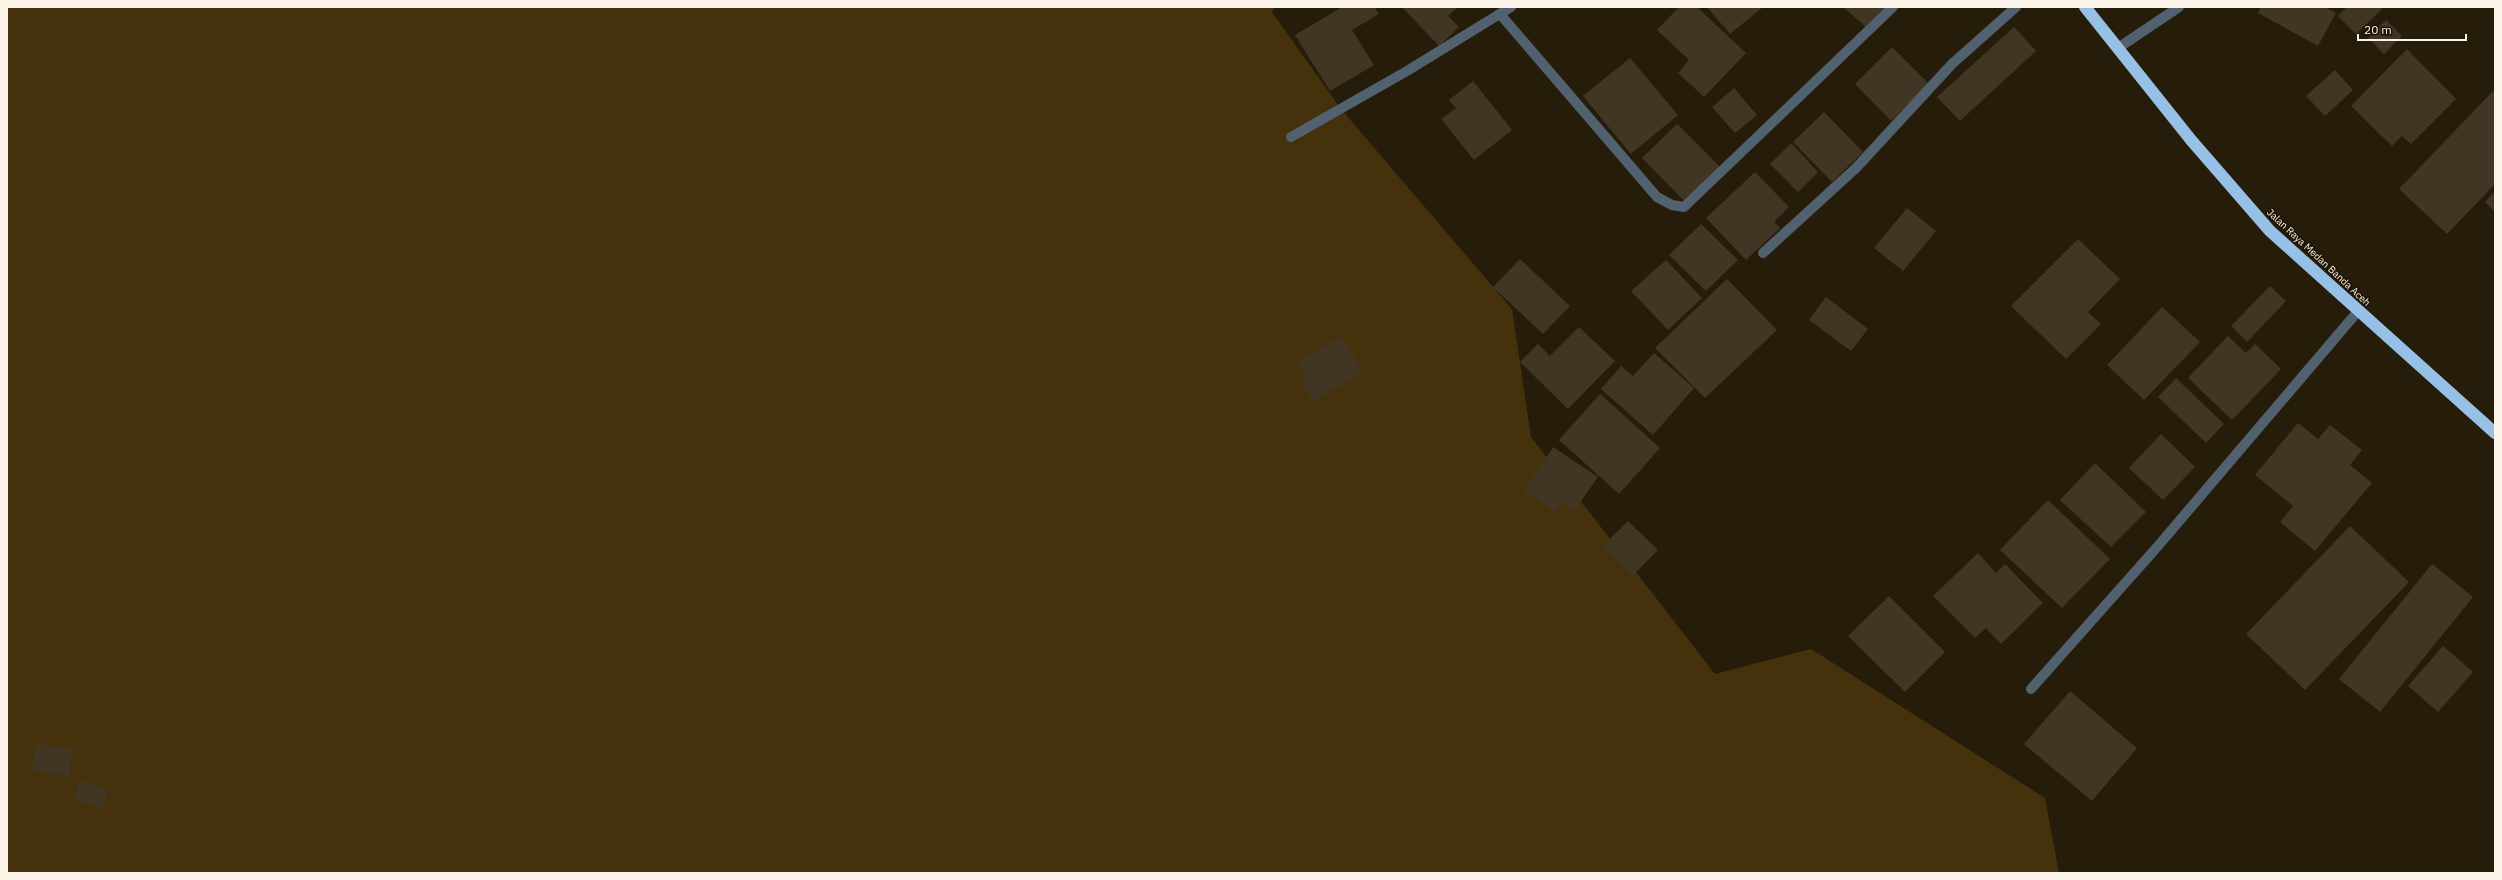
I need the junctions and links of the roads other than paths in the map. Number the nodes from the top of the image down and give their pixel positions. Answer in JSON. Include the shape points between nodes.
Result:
{"nodes":[{"id":1,"x":1511,"y":7,"type":"edge"},
{"id":2,"x":1893,"y":7,"type":"edge"},
{"id":3,"x":2016,"y":7,"type":"edge"},
{"id":4,"x":2085,"y":7,"type":"edge"},
{"id":5,"x":2179,"y":7,"type":"edge"},
{"id":6,"x":1500,"y":14,"type":"junction"},
{"id":7,"x":2118,"y":48,"type":"junction"},
{"id":8,"x":1291,"y":137,"type":"dead end"},
{"id":9,"x":1763,"y":253,"type":"dead end"},
{"id":10,"x":2359,"y":310,"type":"junction"},
{"id":11,"x":2495,"y":433,"type":"edge"},
{"id":12,"x":2031,"y":689,"type":"dead end"}],
"edges":[{"from":1,"to":6,"type":"street"},
{"from":2,"to":6,"type":"street","via":[[1684,207],[1672,205],[1657,197]]},
{"from":3,"to":9,"type":"street","via":[[1952,64],[1856,168]]},
{"from":4,"to":7,"type":"highway","name":"Jalan Raya Medan Banda Aceh"},
{"from":5,"to":7,"type":"street"},
{"from":6,"to":8,"type":"street"},
{"from":7,"to":10,"type":"highway","name":"Jalan Raya Medan Banda Aceh","via":[[2191,140],[2270,231]]},
{"from":10,"to":11,"type":"highway","name":"Jalan Raya Medan Banda Aceh"},
{"from":10,"to":12,"type":"street","via":[[2168,534]]}]}
